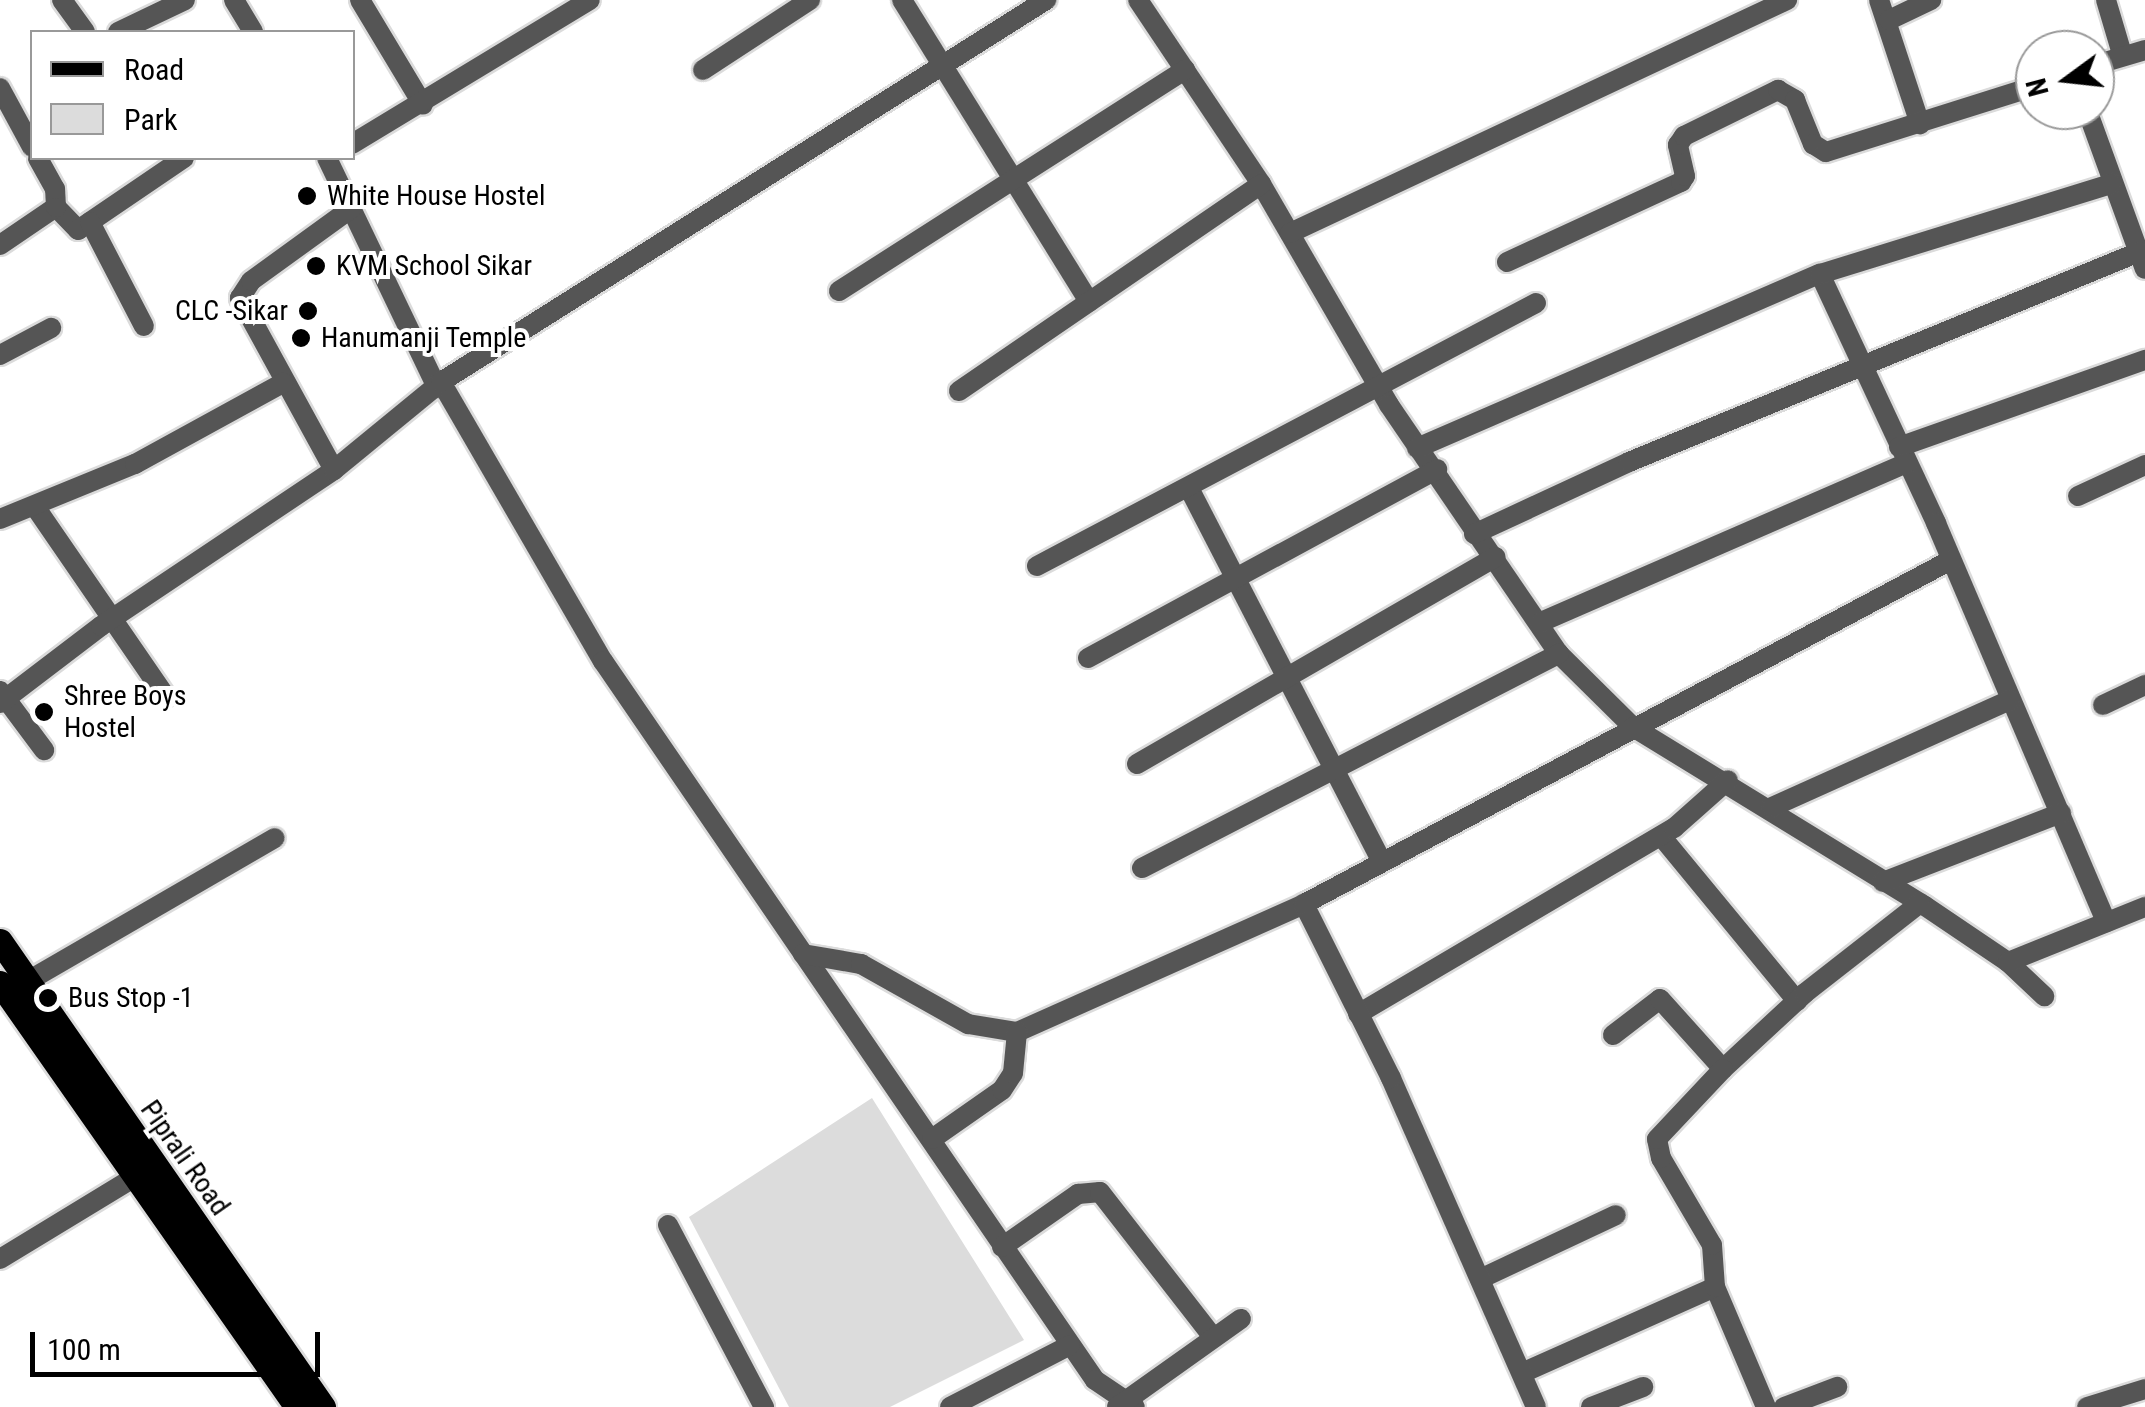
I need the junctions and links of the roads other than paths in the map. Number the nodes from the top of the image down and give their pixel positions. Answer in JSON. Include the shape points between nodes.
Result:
{"nodes":[{"id":1,"x":62,"y":0,"type":"edge"},
{"id":2,"x":185,"y":0,"type":"edge"},
{"id":3,"x":234,"y":0,"type":"edge"},
{"id":4,"x":360,"y":0,"type":"edge"},
{"id":5,"x":590,"y":0,"type":"edge"},
{"id":6,"x":810,"y":0,"type":"edge"},
{"id":7,"x":902,"y":0,"type":"edge"},
{"id":8,"x":1046,"y":0,"type":"edge"},
{"id":9,"x":1138,"y":0,"type":"edge"},
{"id":10,"x":1786,"y":0,"type":"edge"},
{"id":11,"x":1880,"y":0,"type":"edge"},
{"id":12,"x":1932,"y":0,"type":"edge"},
{"id":13,"x":2106,"y":0,"type":"edge"},
{"id":14,"x":566,"y":7,"type":"edge"},
{"id":15,"x":1889,"y":20,"type":"junction"},
{"id":16,"x":84,"y":30,"type":"edge"},
{"id":17,"x":122,"y":30,"type":"edge"},
{"id":18,"x":252,"y":30,"type":"edge"},
{"id":19,"x":2145,"y":50,"type":"edge"},
{"id":20,"x":2122,"y":54,"type":"junction"},
{"id":21,"x":2115,"y":57,"type":"edge"},
{"id":22,"x":942,"y":69,"type":"junction"},
{"id":23,"x":703,"y":70,"type":"dead end"},
{"id":24,"x":1185,"y":70,"type":"junction"},
{"id":25,"x":1,"y":92,"type":"edge"},
{"id":26,"x":2015,"y":93,"type":"edge"},
{"id":27,"x":422,"y":105,"type":"junction"},
{"id":28,"x":1920,"y":124,"type":"junction"},
{"id":29,"x":2093,"y":130,"type":"edge"},
{"id":30,"x":355,"y":142,"type":"edge"},
{"id":31,"x":30,"y":144,"type":"edge"},
{"id":32,"x":39,"y":160,"type":"edge"},
{"id":33,"x":177,"y":160,"type":"edge"},
{"id":34,"x":328,"y":160,"type":"edge"},
{"id":35,"x":1011,"y":182,"type":"junction"},
{"id":36,"x":1261,"y":184,"type":"junction"},
{"id":37,"x":2111,"y":184,"type":"junction"},
{"id":38,"x":56,"y":207,"type":"junction"},
{"id":39,"x":352,"y":208,"type":"junction"},
{"id":40,"x":90,"y":222,"type":"junction"},
{"id":41,"x":1290,"y":233,"type":"junction"},
{"id":42,"x":0,"y":245,"type":"edge"},
{"id":43,"x":2142,"y":260,"type":"edge"},
{"id":44,"x":1507,"y":262,"type":"dead end"},
{"id":45,"x":1820,"y":274,"type":"junction"},
{"id":46,"x":839,"y":291,"type":"dead end"},
{"id":47,"x":1089,"y":302,"type":"junction"},
{"id":48,"x":1536,"y":303,"type":"dead end"},
{"id":49,"x":144,"y":326,"type":"dead end"},
{"id":50,"x":52,"y":328,"type":"dead end"},
{"id":51,"x":0,"y":355,"type":"edge"},
{"id":52,"x":2145,"y":360,"type":"edge"},
{"id":53,"x":1860,"y":364,"type":"junction"},
{"id":54,"x":1378,"y":382,"type":"junction"},
{"id":55,"x":283,"y":383,"type":"junction"},
{"id":56,"x":439,"y":385,"type":"junction"},
{"id":57,"x":959,"y":391,"type":"dead end"},
{"id":58,"x":1417,"y":448,"type":"junction"},
{"id":59,"x":1903,"y":455,"type":"junction"},
{"id":60,"x":2145,"y":464,"type":"edge"},
{"id":61,"x":334,"y":470,"type":"junction"},
{"id":62,"x":1437,"y":470,"type":"junction"},
{"id":63,"x":1190,"y":490,"type":"junction"},
{"id":64,"x":2078,"y":496,"type":"dead end"},
{"id":65,"x":36,"y":508,"type":"junction"},
{"id":66,"x":0,"y":519,"type":"edge"},
{"id":67,"x":1474,"y":534,"type":"junction"},
{"id":68,"x":1496,"y":556,"type":"junction"},
{"id":69,"x":1952,"y":560,"type":"junction"},
{"id":70,"x":1038,"y":566,"type":"dead end"},
{"id":71,"x":1236,"y":576,"type":"junction"},
{"id":72,"x":109,"y":621,"type":"junction"},
{"id":73,"x":1541,"y":622,"type":"junction"},
{"id":74,"x":1560,"y":654,"type":"junction"},
{"id":75,"x":1088,"y":658,"type":"dead end"},
{"id":76,"x":1287,"y":674,"type":"junction"},
{"id":77,"x":2145,"y":686,"type":"edge"},
{"id":78,"x":166,"y":696,"type":"dead end"},
{"id":79,"x":2,"y":698,"type":"edge"},
{"id":80,"x":2010,"y":700,"type":"junction"},
{"id":81,"x":2102,"y":704,"type":"dead end"},
{"id":82,"x":1633,"y":727,"type":"junction"},
{"id":83,"x":44,"y":750,"type":"dead end"},
{"id":84,"x":1137,"y":764,"type":"dead end"},
{"id":85,"x":1336,"y":769,"type":"junction"},
{"id":86,"x":1728,"y":780,"type":"junction"},
{"id":87,"x":1772,"y":808,"type":"junction"},
{"id":88,"x":2061,"y":813,"type":"junction"},
{"id":89,"x":1661,"y":836,"type":"junction"},
{"id":90,"x":275,"y":838,"type":"dead end"},
{"id":91,"x":1382,"y":860,"type":"junction"},
{"id":92,"x":1142,"y":868,"type":"dead end"},
{"id":93,"x":1883,"y":882,"type":"junction"},
{"id":94,"x":1920,"y":903,"type":"junction"},
{"id":95,"x":1304,"y":904,"type":"junction"},
{"id":96,"x":2145,"y":907,"type":"edge"},
{"id":97,"x":2106,"y":922,"type":"junction"},
{"id":98,"x":0,"y":941,"type":"edge"},
{"id":99,"x":803,"y":954,"type":"junction"},
{"id":100,"x":2008,"y":962,"type":"junction"},
{"id":101,"x":0,"y":982,"type":"edge"},
{"id":102,"x":28,"y":982,"type":"junction"},
{"id":103,"x":2044,"y":996,"type":"dead end"},
{"id":104,"x":1797,"y":1000,"type":"junction"},
{"id":105,"x":1358,"y":1014,"type":"junction"},
{"id":106,"x":1017,"y":1032,"type":"junction"},
{"id":107,"x":1613,"y":1035,"type":"dead end"},
{"id":108,"x":1723,"y":1069,"type":"junction"},
{"id":109,"x":932,"y":1139,"type":"junction"},
{"id":110,"x":135,"y":1177,"type":"junction"},
{"id":111,"x":1616,"y":1215,"type":"dead end"},
{"id":112,"x":668,"y":1225,"type":"dead end"},
{"id":113,"x":1002,"y":1247,"type":"junction"},
{"id":114,"x":0,"y":1259,"type":"edge"},
{"id":115,"x":1480,"y":1278,"type":"junction"},
{"id":116,"x":1715,"y":1286,"type":"junction"},
{"id":117,"x":1241,"y":1318,"type":"dead end"},
{"id":118,"x":1212,"y":1336,"type":"junction"},
{"id":119,"x":1070,"y":1345,"type":"junction"},
{"id":120,"x":1522,"y":1373,"type":"junction"},
{"id":121,"x":1643,"y":1387,"type":"dead end"},
{"id":122,"x":1837,"y":1387,"type":"dead end"},
{"id":123,"x":2145,"y":1389,"type":"edge"},
{"id":124,"x":1125,"y":1405,"type":"edge"},
{"id":125,"x":297,"y":1407,"type":"edge"},
{"id":126,"x":322,"y":1407,"type":"edge"},
{"id":127,"x":764,"y":1407,"type":"edge"},
{"id":128,"x":950,"y":1407,"type":"edge"},
{"id":129,"x":1536,"y":1407,"type":"edge"},
{"id":130,"x":1591,"y":1407,"type":"edge"},
{"id":131,"x":1766,"y":1407,"type":"edge"},
{"id":132,"x":1784,"y":1407,"type":"edge"},
{"id":133,"x":2087,"y":1407,"type":"edge"}],
"edges":[{"from":1,"to":16,"type":"street"},
{"from":2,"to":17,"type":"street"},
{"from":3,"to":18,"type":"street"},
{"from":4,"to":27,"type":"street"},
{"from":5,"to":14,"type":"street"},
{"from":6,"to":23,"type":"street"},
{"from":7,"to":22,"type":"street"},
{"from":8,"to":22,"type":"street"},
{"from":9,"to":24,"type":"street"},
{"from":10,"to":41,"type":"street"},
{"from":11,"to":15,"type":"street"},
{"from":12,"to":15,"type":"street"},
{"from":13,"to":20,"type":"street"},
{"from":14,"to":27,"type":"street"},
{"from":15,"to":28,"type":"street"},
{"from":19,"to":20,"type":"street"},
{"from":20,"to":21,"type":"street"},
{"from":22,"to":35,"type":"street"},
{"from":22,"to":56,"type":"street"},
{"from":24,"to":35,"type":"street"},
{"from":24,"to":36,"type":"street"},
{"from":25,"to":31,"type":"street"},
{"from":26,"to":28,"type":"street"},
{"from":27,"to":30,"type":"street"},
{"from":28,"to":44,"type":"street","via":[[1826,152],[1813,144],[1794,100],[1778,90],[1684,136],[1678,145],[1681,182]]},
{"from":29,"to":37,"type":"street"},
{"from":32,"to":38,"type":"street","via":[[55,189]]},
{"from":33,"to":40,"type":"street"},
{"from":34,"to":39,"type":"street"},
{"from":35,"to":46,"type":"street"},
{"from":35,"to":47,"type":"street"},
{"from":36,"to":41,"type":"street"},
{"from":36,"to":47,"type":"street"},
{"from":37,"to":43,"type":"street"},
{"from":37,"to":45,"type":"street"},
{"from":38,"to":40,"type":"street","via":[[75,231]]},
{"from":38,"to":42,"type":"street"},
{"from":39,"to":55,"type":"street","via":[[241,290]]},
{"from":39,"to":56,"type":"street"},
{"from":40,"to":49,"type":"street"},
{"from":41,"to":54,"type":"street"},
{"from":43,"to":53,"type":"street"},
{"from":45,"to":53,"type":"street"},
{"from":45,"to":58,"type":"street"},
{"from":47,"to":57,"type":"street"},
{"from":48,"to":54,"type":"street"},
{"from":50,"to":51,"type":"street"},
{"from":52,"to":59,"type":"street"},
{"from":53,"to":59,"type":"street"},
{"from":53,"to":67,"type":"street"},
{"from":54,"to":58,"type":"street"},
{"from":54,"to":63,"type":"street"},
{"from":55,"to":61,"type":"street"},
{"from":55,"to":65,"type":"street","via":[[135,464]]},
{"from":56,"to":61,"type":"street"},
{"from":56,"to":99,"type":"street","via":[[604,661]]},
{"from":58,"to":62,"type":"street"},
{"from":59,"to":69,"type":"street"},
{"from":59,"to":73,"type":"street"},
{"from":60,"to":64,"type":"street"},
{"from":61,"to":72,"type":"street"},
{"from":62,"to":67,"type":"street"},
{"from":62,"to":71,"type":"street"},
{"from":63,"to":70,"type":"street"},
{"from":63,"to":71,"type":"street"},
{"from":65,"to":66,"type":"street"},
{"from":65,"to":72,"type":"street"},
{"from":67,"to":68,"type":"street"},
{"from":68,"to":73,"type":"street"},
{"from":68,"to":76,"type":"street"},
{"from":69,"to":80,"type":"street"},
{"from":69,"to":82,"type":"street"},
{"from":71,"to":75,"type":"street"},
{"from":71,"to":76,"type":"street"},
{"from":72,"to":78,"type":"street"},
{"from":72,"to":79,"type":"street"},
{"from":73,"to":74,"type":"street"},
{"from":74,"to":82,"type":"street"},
{"from":74,"to":85,"type":"street"},
{"from":76,"to":84,"type":"street"},
{"from":76,"to":85,"type":"street"},
{"from":77,"to":81,"type":"street"},
{"from":79,"to":83,"type":"street"},
{"from":80,"to":87,"type":"street"},
{"from":80,"to":88,"type":"street"},
{"from":82,"to":86,"type":"street"},
{"from":82,"to":91,"type":"street"},
{"from":85,"to":91,"type":"street"},
{"from":85,"to":92,"type":"street"},
{"from":86,"to":87,"type":"street"},
{"from":86,"to":89,"type":"street"},
{"from":87,"to":93,"type":"street"},
{"from":88,"to":93,"type":"street"},
{"from":88,"to":97,"type":"street"},
{"from":89,"to":104,"type":"street"},
{"from":89,"to":105,"type":"street"},
{"from":90,"to":102,"type":"street"},
{"from":91,"to":95,"type":"street"},
{"from":93,"to":94,"type":"street"},
{"from":94,"to":100,"type":"street"},
{"from":94,"to":104,"type":"street"},
{"from":95,"to":105,"type":"street"},
{"from":95,"to":106,"type":"street"},
{"from":96,"to":97,"type":"street"},
{"from":97,"to":100,"type":"street"},
{"from":98,"to":102,"type":"main road","name":"Piprali Road"},
{"from":99,"to":106,"type":"street","via":[[861,964],[968,1024]]},
{"from":99,"to":109,"type":"street"},
{"from":100,"to":103,"type":"street"},
{"from":101,"to":110,"type":"main road"},
{"from":102,"to":126,"type":"main road","name":"Piprali Road"},
{"from":104,"to":108,"type":"street"},
{"from":105,"to":115,"type":"street"},
{"from":106,"to":109,"type":"street","via":[[1013,1072],[1002,1090]]},
{"from":107,"to":108,"type":"street","via":[[1660,999]]},
{"from":108,"to":116,"type":"street","via":[[1657,1139],[1660,1158],[1712,1245]]},
{"from":109,"to":113,"type":"street"},
{"from":110,"to":114,"type":"street"},
{"from":110,"to":125,"type":"main road"},
{"from":111,"to":115,"type":"street"},
{"from":112,"to":127,"type":"street"},
{"from":113,"to":118,"type":"street","via":[[1078,1194],[1100,1192]]},
{"from":113,"to":119,"type":"street"},
{"from":115,"to":120,"type":"street"},
{"from":116,"to":120,"type":"street"},
{"from":116,"to":131,"type":"street"},
{"from":117,"to":118,"type":"street"},
{"from":118,"to":124,"type":"street"},
{"from":119,"to":124,"type":"street","via":[[1095,1380]]},
{"from":119,"to":128,"type":"street"},
{"from":120,"to":129,"type":"street"},
{"from":121,"to":130,"type":"street"},
{"from":122,"to":132,"type":"street"},
{"from":123,"to":133,"type":"street"}]}
